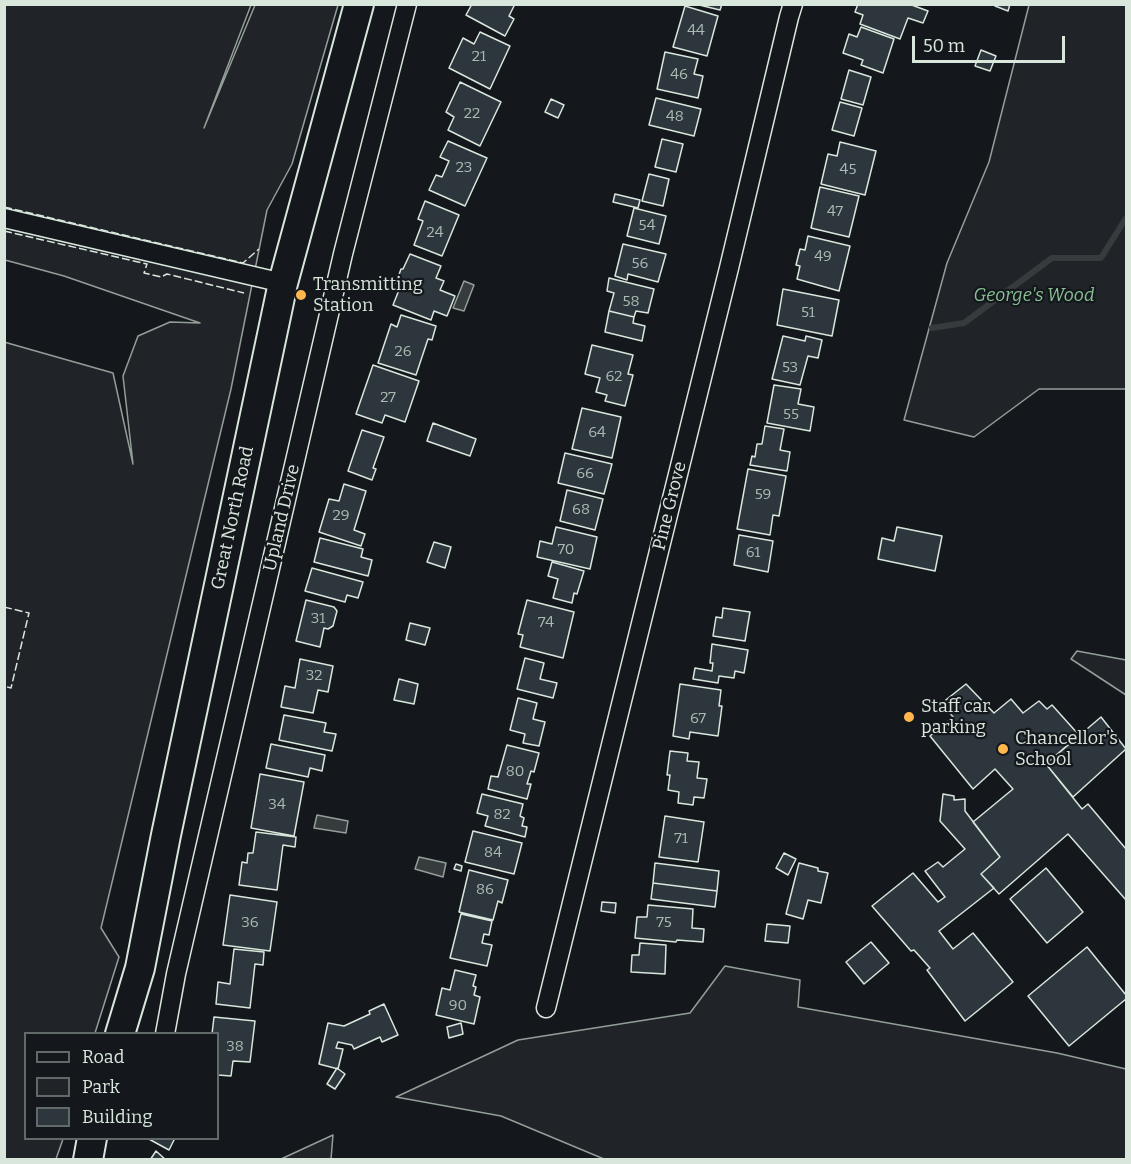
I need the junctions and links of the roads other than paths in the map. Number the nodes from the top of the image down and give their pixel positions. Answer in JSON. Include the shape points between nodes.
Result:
{"nodes":[{"id":1,"x":359,"y":4,"type":"edge"},
{"id":2,"x":407,"y":4,"type":"edge"},
{"id":3,"x":793,"y":4,"type":"edge"},
{"id":4,"x":4,"y":218,"type":"edge"},
{"id":5,"x":283,"y":282,"type":"junction"},
{"id":6,"x":546,"y":1008,"type":"dead end"},
{"id":7,"x":121,"y":1032,"type":"edge"},
{"id":8,"x":165,"y":1032,"type":"edge"},
{"id":9,"x":92,"y":1140,"type":"edge"},
{"id":10,"x":88,"y":1160,"type":"edge"}],
"edges":[{"from":1,"to":5,"type":"main road","name":"Great North Road"},
{"from":2,"to":8,"type":"street","name":"Upland Drive","via":[[343,254]]},
{"from":3,"to":6,"type":"street","name":"Pine Grove"},
{"from":4,"to":5,"type":"street"},
{"from":5,"to":7,"type":"main road","name":"Great North Road","via":[[140,968]]},
{"from":9,"to":10,"type":"main road"}]}
